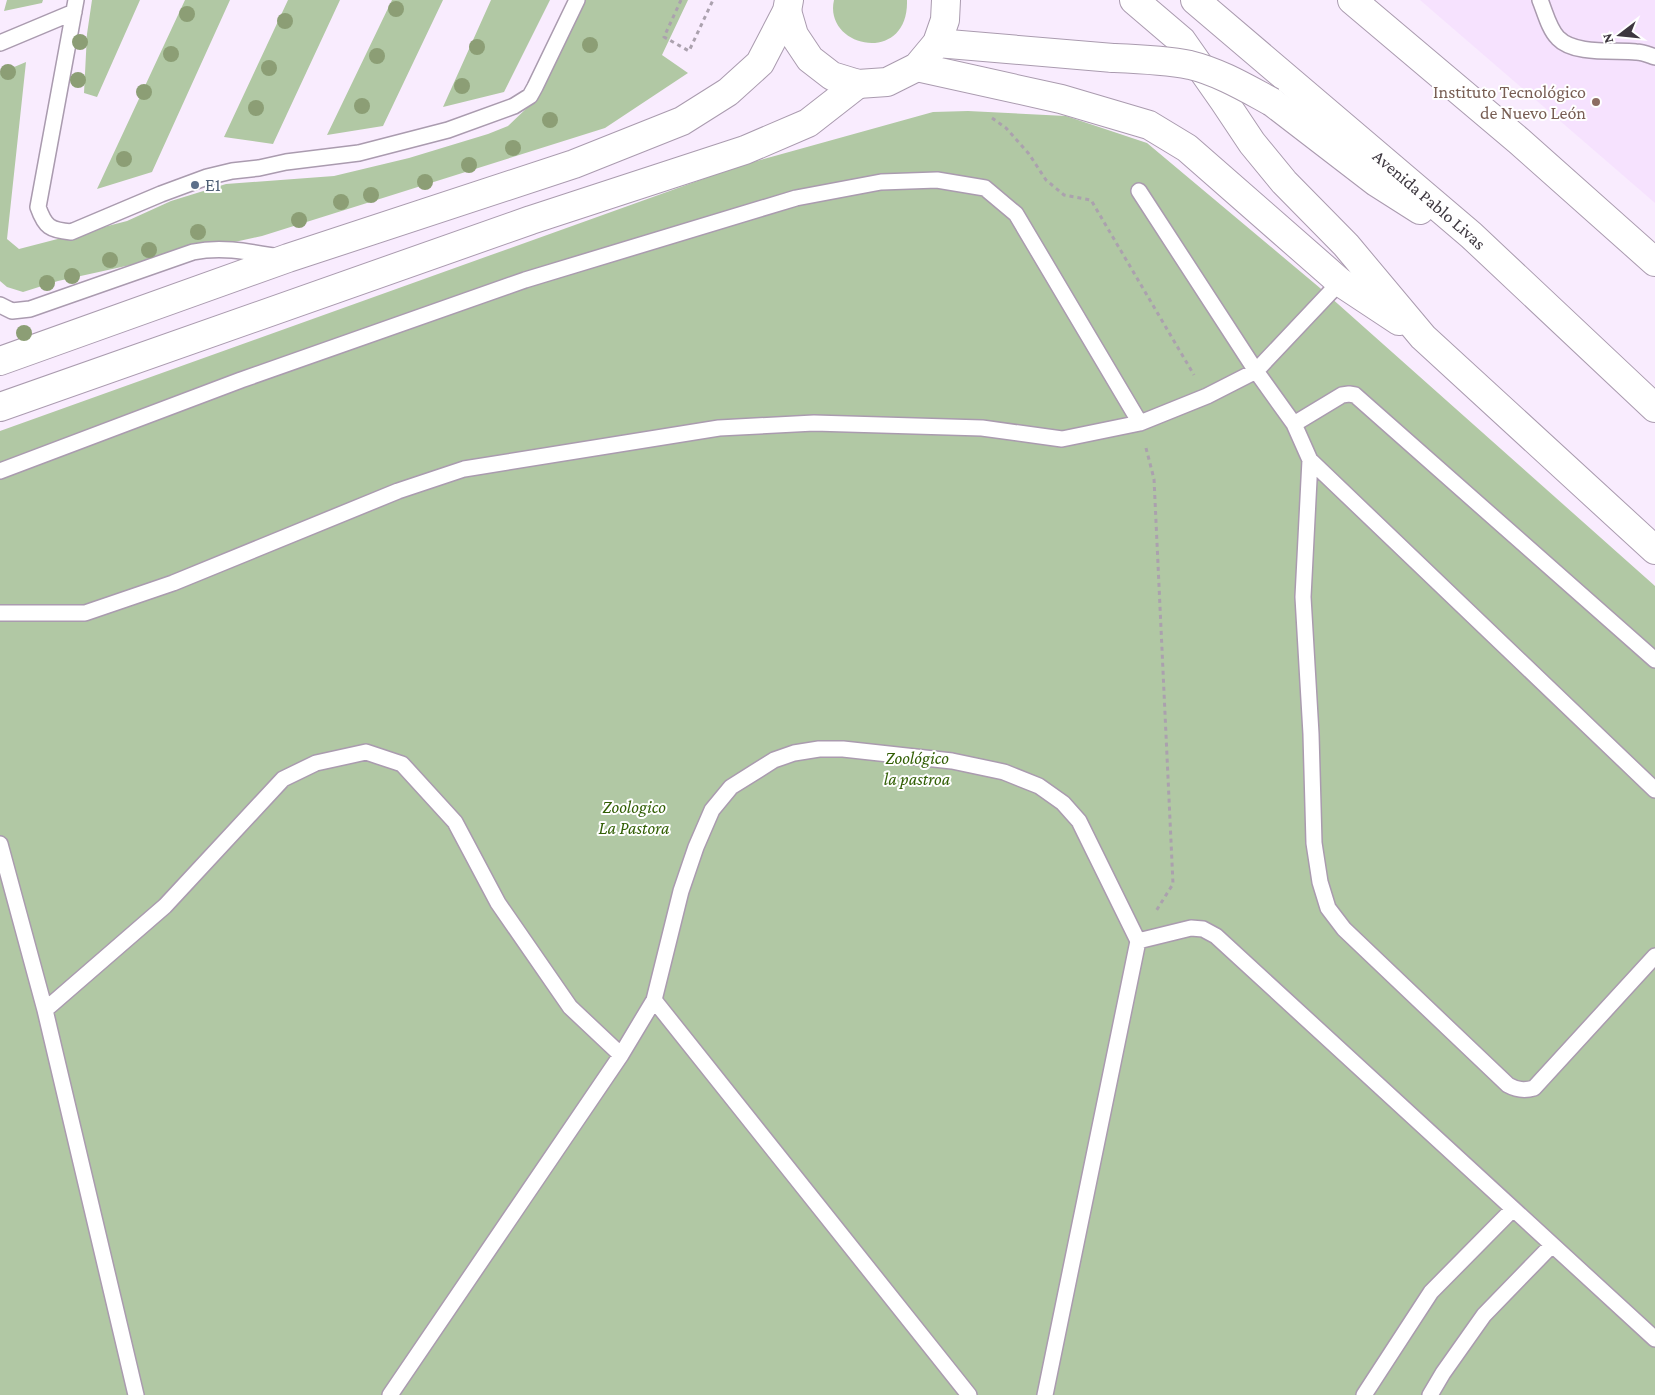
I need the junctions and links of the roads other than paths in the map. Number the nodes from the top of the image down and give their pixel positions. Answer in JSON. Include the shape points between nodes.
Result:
{"nodes":[{"id":1,"x":577,"y":0,"type":"edge"},
{"id":2,"x":946,"y":0,"type":"edge"},
{"id":3,"x":1134,"y":0,"type":"edge"},
{"id":4,"x":1195,"y":0,"type":"edge"},
{"id":5,"x":1352,"y":0,"type":"edge"},
{"id":6,"x":1540,"y":0,"type":"edge"},
{"id":7,"x":788,"y":5,"type":"edge"},
{"id":8,"x":75,"y":6,"type":"edge"},
{"id":9,"x":0,"y":43,"type":"edge"},
{"id":10,"x":937,"y":43,"type":"junction"},
{"id":11,"x":1655,"y":56,"type":"edge"},
{"id":12,"x":917,"y":67,"type":"junction"},
{"id":13,"x":858,"y":84,"type":"junction"},
{"id":14,"x":1138,"y":191,"type":"dead end"},
{"id":15,"x":1471,"y":235,"type":"junction"},
{"id":16,"x":288,"y":258,"type":"junction"},
{"id":17,"x":1655,"y":262,"type":"edge"},
{"id":18,"x":1340,"y":282,"type":"junction"},
{"id":19,"x":0,"y":305,"type":"edge"},
{"id":20,"x":1423,"y":337,"type":"junction"},
{"id":21,"x":0,"y":361,"type":"edge"},
{"id":22,"x":1256,"y":371,"type":"junction"},
{"id":23,"x":0,"y":407,"type":"edge"},
{"id":24,"x":1655,"y":408,"type":"edge"},
{"id":25,"x":1140,"y":423,"type":"junction"},
{"id":26,"x":1294,"y":424,"type":"junction"},
{"id":27,"x":1310,"y":460,"type":"junction"},
{"id":28,"x":0,"y":471,"type":"edge"},
{"id":29,"x":1655,"y":550,"type":"edge"},
{"id":30,"x":0,"y":613,"type":"edge"},
{"id":31,"x":1655,"y":660,"type":"edge"},
{"id":32,"x":1655,"y":790,"type":"edge"},
{"id":33,"x":0,"y":844,"type":"edge"},
{"id":34,"x":1138,"y":941,"type":"junction"},
{"id":35,"x":1655,"y":956,"type":"edge"},
{"id":36,"x":654,"y":1000,"type":"junction"},
{"id":37,"x":45,"y":1010,"type":"junction"},
{"id":38,"x":621,"y":1055,"type":"junction"},
{"id":39,"x":1513,"y":1209,"type":"junction"},
{"id":40,"x":1552,"y":1245,"type":"junction"},
{"id":41,"x":1655,"y":1339,"type":"edge"},
{"id":42,"x":136,"y":1395,"type":"edge"},
{"id":43,"x":390,"y":1395,"type":"edge"},
{"id":44,"x":969,"y":1395,"type":"edge"},
{"id":45,"x":1045,"y":1395,"type":"edge"},
{"id":46,"x":1364,"y":1395,"type":"edge"},
{"id":47,"x":1430,"y":1395,"type":"edge"}],
"edges":[{"from":1,"to":8,"type":"lane","via":[[530,96],[514,106],[448,130],[358,153],[207,177],[71,232],[51,228],[42,220],[38,207]]},
{"from":2,"to":10,"type":"main road","via":[[945,20]]},
{"from":3,"to":20,"type":"main road","via":[[1182,41],[1252,143],[1284,182],[1346,245]]},
{"from":4,"to":15,"type":"main road","name":"Avenida Pablo Livas"},
{"from":5,"to":17,"type":"main road","via":[[1519,141]]},
{"from":6,"to":11,"type":"lane","via":[[1553,31],[1567,45]]},
{"from":7,"to":13,"type":"main road","via":[[794,35],[810,59],[832,76]]},
{"from":7,"to":16,"type":"main road","via":[[760,63],[728,92],[682,121],[574,164]]},
{"from":8,"to":9,"type":"lane"},
{"from":10,"to":12,"type":"main road"},
{"from":10,"to":15,"type":"main road","bridge":true,"via":[[1191,65],[1272,102],[1376,182],[1425,214]]},
{"from":12,"to":13,"type":"main road","via":[[887,82]]},
{"from":12,"to":18,"type":"main road","via":[[1061,98],[1150,125],[1187,148]]},
{"from":13,"to":23,"type":"main road","via":[[808,123],[745,150],[531,220]]},
{"from":14,"to":22,"type":"lane"},
{"from":15,"to":24,"type":"main road","name":"Avenida Pablo Livas"},
{"from":16,"to":19,"type":"lane","via":[[208,249],[30,309],[12,311]]},
{"from":16,"to":21,"type":"main road"},
{"from":18,"to":20,"type":"main road"},
{"from":18,"to":22,"type":"lane"},
{"from":20,"to":29,"type":"main road"},
{"from":22,"to":25,"type":"lane"},
{"from":22,"to":26,"type":"lane"},
{"from":25,"to":28,"type":"lane","via":[[1016,214],[985,188],[936,180],[881,182],[796,198],[525,280],[241,380]]},
{"from":25,"to":30,"type":"lane","via":[[1062,438],[962,427],[814,423],[719,428],[464,468],[398,491],[173,583],[85,613]]},
{"from":26,"to":27,"type":"lane"},
{"from":26,"to":31,"type":"lane","via":[[1342,395],[1355,395]]},
{"from":27,"to":32,"type":"lane"},
{"from":27,"to":35,"type":"lane","via":[[1303,597],[1314,843],[1328,908],[1351,936],[1517,1090],[1534,1088]]},
{"from":33,"to":37,"type":"lane"},
{"from":34,"to":36,"type":"lane","via":[[1079,821],[1063,803],[1039,786],[1004,772],[952,761],[819,749],[774,760],[731,787],[712,810],[680,891]]},
{"from":34,"to":39,"type":"lane","via":[[1190,928],[1203,929],[1216,936]]},
{"from":34,"to":45,"type":"lane"},
{"from":36,"to":38,"type":"lane"},
{"from":36,"to":44,"type":"lane"},
{"from":37,"to":38,"type":"lane","via":[[165,906],[283,779],[316,763],[366,752],[402,764],[455,822],[498,904],[570,1007]]},
{"from":37,"to":42,"type":"lane"},
{"from":38,"to":43,"type":"lane"},
{"from":39,"to":40,"type":"lane"},
{"from":39,"to":46,"type":"lane","via":[[1431,1292]]},
{"from":40,"to":41,"type":"lane"},
{"from":40,"to":47,"type":"lane","via":[[1484,1315]]}]}
